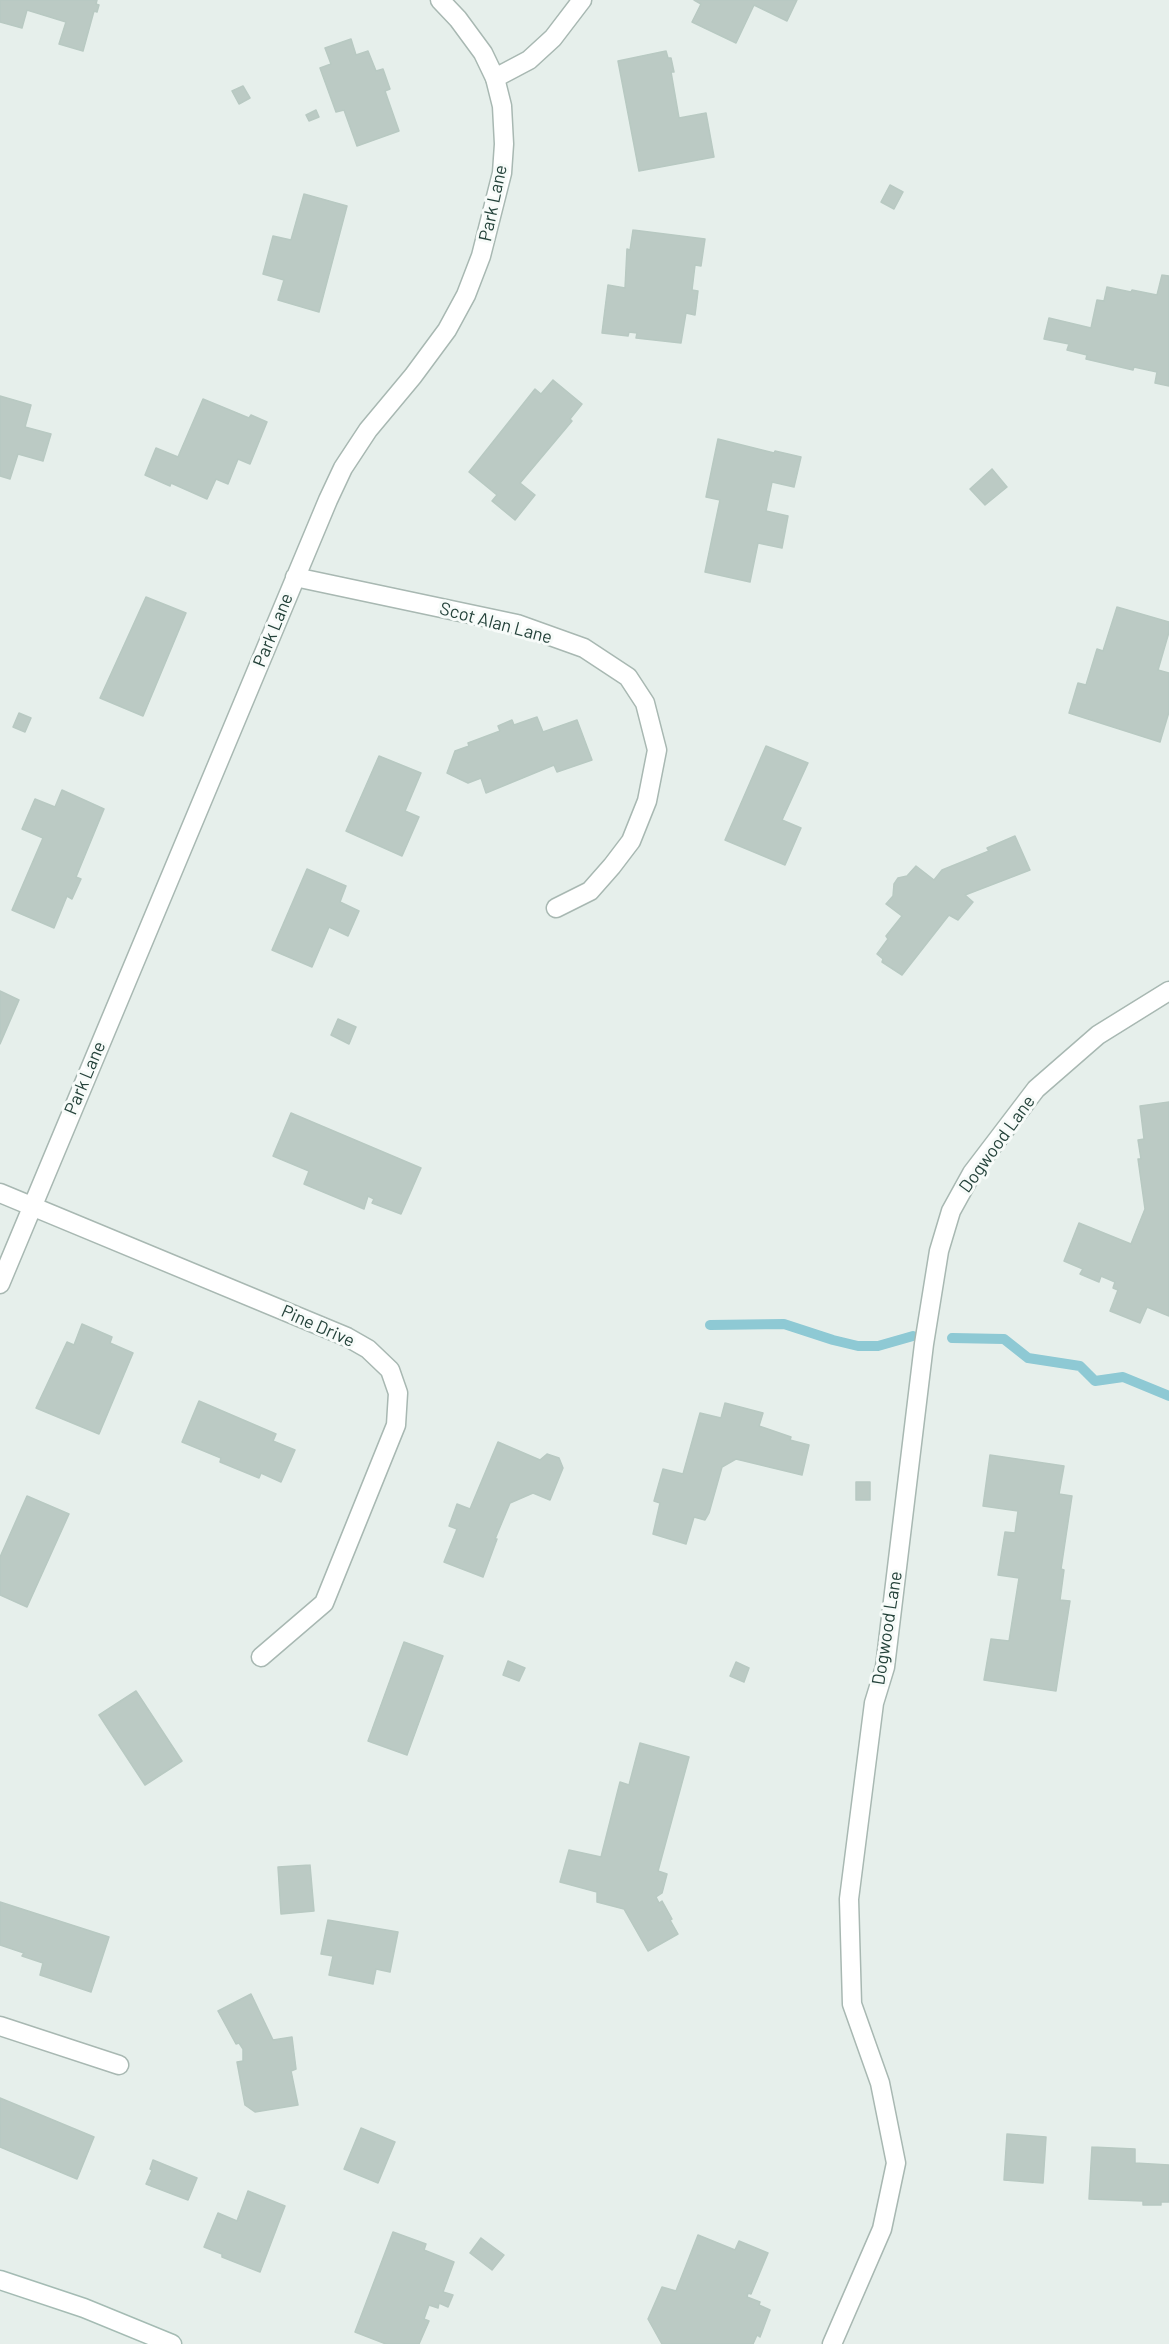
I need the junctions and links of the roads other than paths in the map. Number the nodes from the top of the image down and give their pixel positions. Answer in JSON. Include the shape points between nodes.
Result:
{"nodes":[{"id":1,"x":440,"y":0,"type":"edge"},
{"id":2,"x":582,"y":0,"type":"edge"},
{"id":3,"x":495,"y":78,"type":"junction"},
{"id":4,"x":295,"y":577,"type":"junction"},
{"id":5,"x":556,"y":908,"type":"dead end"},
{"id":6,"x":1169,"y":991,"type":"edge"},
{"id":7,"x":0,"y":1193,"type":"edge"},
{"id":8,"x":33,"y":1206,"type":"junction"},
{"id":9,"x":0,"y":1284,"type":"edge"},
{"id":10,"x":261,"y":1657,"type":"dead end"},
{"id":11,"x":0,"y":2026,"type":"edge"},
{"id":12,"x":119,"y":2065,"type":"dead end"},
{"id":13,"x":0,"y":2280,"type":"edge"},
{"id":14,"x":172,"y":2344,"type":"edge"},
{"id":15,"x":832,"y":2344,"type":"edge"}],
"edges":[{"from":1,"to":3,"type":"street","name":"Park Lane","via":[[474,39]]},
{"from":2,"to":3,"type":"street","via":[[554,38],[530,60]]},
{"from":3,"to":4,"type":"street","name":"Park Lane","via":[[504,122],[502,173],[474,278],[438,343],[368,430],[343,468]]},
{"from":4,"to":5,"type":"street","name":"Scot Alan Lane","via":[[517,624],[584,648],[628,677],[645,703],[657,750],[647,801],[631,842],[612,866],[590,891]]},
{"from":4,"to":8,"type":"street","name":"Park Lane"},
{"from":6,"to":15,"type":"street","name":"Dogwood Lane","via":[[1098,1035],[1036,1089],[972,1173],[951,1211],[939,1251],[922,1355],[885,1667],[874,1703],[849,1899],[852,2004],[880,2084],[896,2163],[882,2229]]},
{"from":7,"to":8,"type":"street","name":"Pine Drive"},
{"from":8,"to":9,"type":"street","name":"Park Lane"},
{"from":8,"to":10,"type":"street","name":"Pine Drive","via":[[347,1337],[368,1349],[390,1370],[398,1394],[396,1425],[324,1603]]},
{"from":11,"to":12,"type":"street"},
{"from":13,"to":14,"type":"street","via":[[84,2308]]}]}
